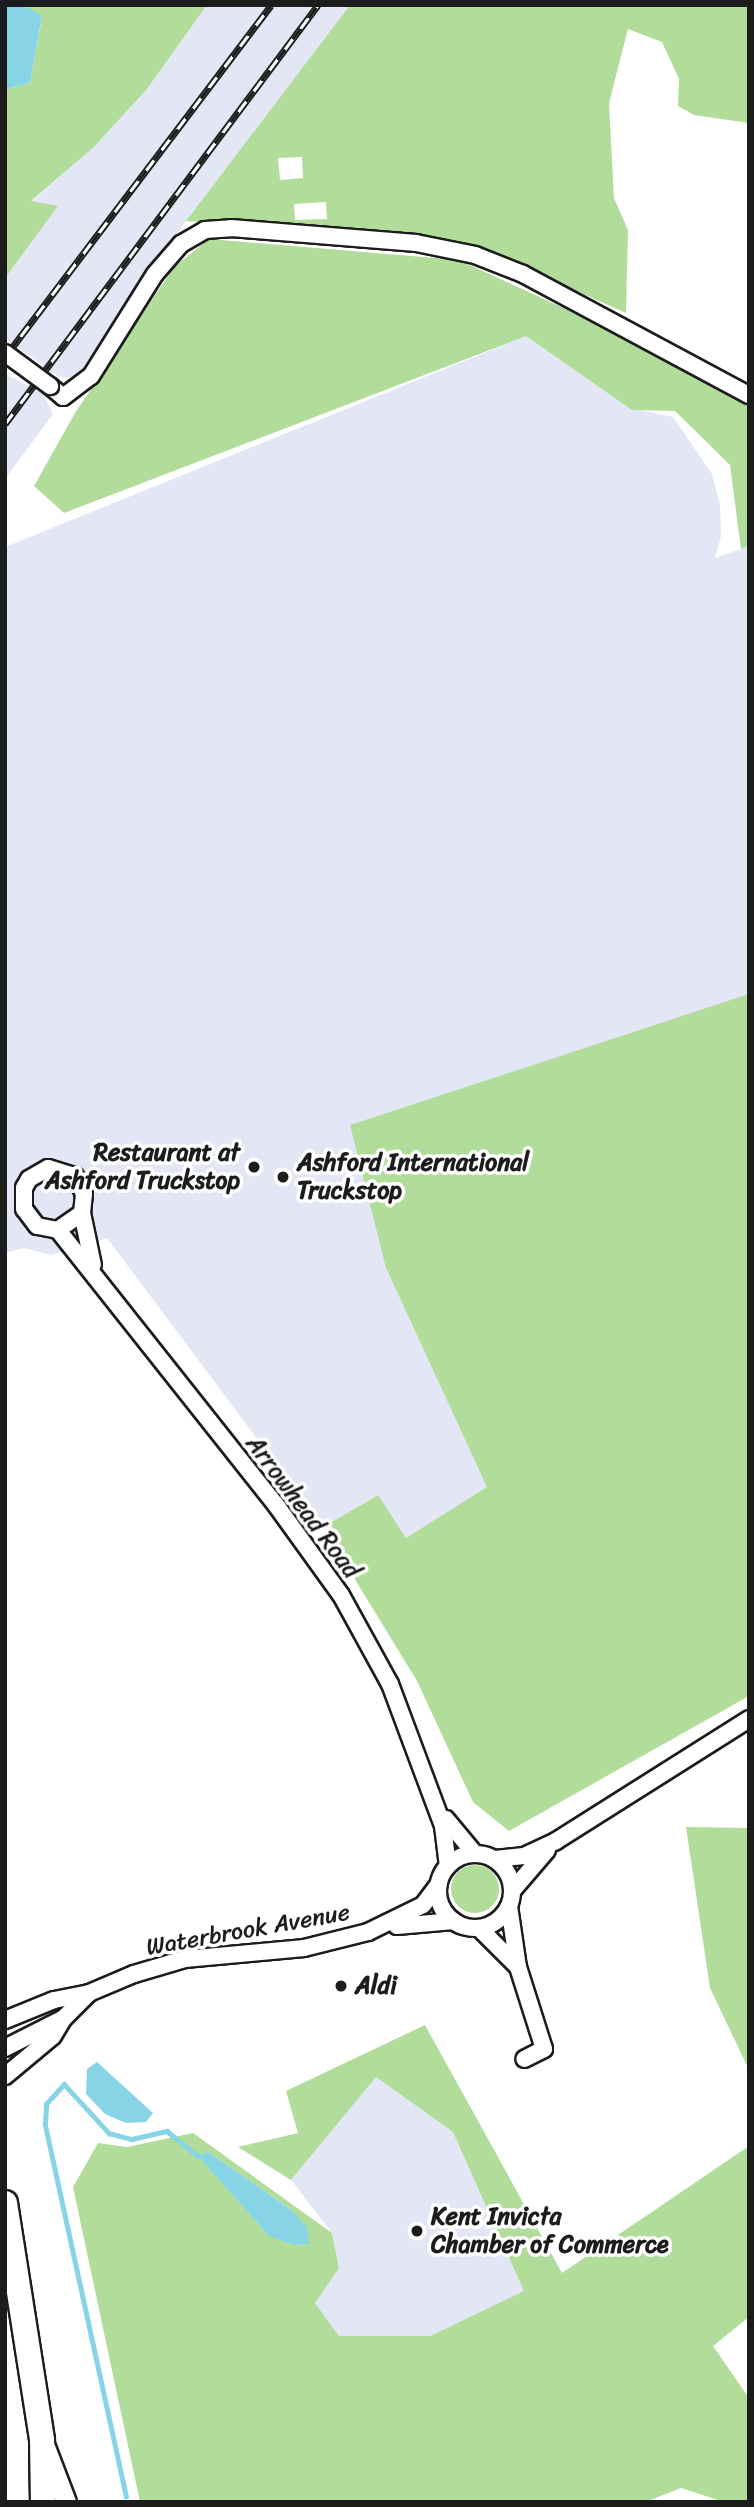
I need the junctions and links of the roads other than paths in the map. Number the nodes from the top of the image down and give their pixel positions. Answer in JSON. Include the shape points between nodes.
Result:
{"nodes":[{"id":1,"x":5,"y":353,"type":"edge"},
{"id":2,"x":749,"y":395,"type":"edge"},
{"id":3,"x":82,"y":1213,"type":"junction"},
{"id":4,"x":58,"y":1230,"type":"junction"},
{"id":5,"x":94,"y":1270,"type":"junction"},
{"id":6,"x":749,"y":1719,"type":"edge"},
{"id":7,"x":433,"y":1796,"type":"junction"},
{"id":8,"x":556,"y":1841,"type":"junction"},
{"id":9,"x":475,"y":1854,"type":"junction"},
{"id":10,"x":495,"y":1860,"type":"junction"},
{"id":11,"x":448,"y":1866,"type":"junction"},
{"id":12,"x":439,"y":1884,"type":"junction"},
{"id":13,"x":510,"y":1898,"type":"junction"},
{"id":14,"x":454,"y":1921,"type":"junction"},
{"id":15,"x":479,"y":1928,"type":"junction"},
{"id":16,"x":377,"y":1929,"type":"junction"},
{"id":17,"x":518,"y":1967,"type":"junction"},
{"id":18,"x":89,"y":1993,"type":"junction"},
{"id":19,"x":5,"y":2006,"type":"edge"},
{"id":20,"x":30,"y":2010,"type":"junction"},
{"id":21,"x":64,"y":2018,"type":"junction"},
{"id":22,"x":5,"y":2021,"type":"edge"},
{"id":23,"x":5,"y":2048,"type":"edge"},
{"id":24,"x":524,"y":2059,"type":"dead end"},
{"id":25,"x":5,"y":2077,"type":"edge"},
{"id":26,"x":5,"y":2203,"type":"edge"},
{"id":27,"x":42,"y":2440,"type":"junction"},
{"id":28,"x":43,"y":2502,"type":"edge"},
{"id":29,"x":66,"y":2502,"type":"edge"}],
"edges":[{"from":1,"to":2,"type":"street","bridge":true,"via":[[64,397],[91,376],[155,274],[181,244],[205,230],[231,228],[416,243],[475,255],[523,274]]},
{"from":3,"to":4,"type":"street"},
{"from":3,"to":4,"type":"street","via":[[84,1194],[75,1176],[58,1168],[38,1172],[24,1188],[24,1209],[37,1226]]},
{"from":3,"to":5,"type":"street","name":"Arrowhead Road"},
{"from":4,"to":5,"type":"street","name":"Arrowhead Road"},
{"from":5,"to":7,"type":"street","name":"Arrowhead Road","via":[[341,1595],[390,1684]]},
{"from":6,"to":8,"type":"street"},
{"from":7,"to":9,"type":"street","name":"Arrowhead Road","via":[[457,1836]]},
{"from":7,"to":11,"type":"street","name":"Arrowhead Road"},
{"from":8,"to":10,"type":"street","via":[[524,1856]]},
{"from":8,"to":13,"type":"street"},
{"from":9,"to":10,"type":"street"},
{"from":9,"to":11,"type":"street"},
{"from":10,"to":13,"type":"street","via":[[508,1873]]},
{"from":11,"to":12,"type":"street"},
{"from":12,"to":14,"type":"street","via":[[443,1908]]},
{"from":12,"to":16,"type":"street","name":"Waterbrook Avenue","via":[[423,1905]]},
{"from":13,"to":15,"type":"street","via":[[497,1921]]},
{"from":13,"to":17,"type":"street"},
{"from":14,"to":15,"type":"street"},
{"from":14,"to":16,"type":"street","name":"Waterbrook Avenue"},
{"from":15,"to":17,"type":"street"},
{"from":16,"to":18,"type":"street","name":"Waterbrook Avenue","via":[[304,1948],[185,1959],[134,1973]]},
{"from":17,"to":24,"type":"street","via":[[544,2049]]},
{"from":18,"to":20,"type":"street","name":"Waterbrook Avenue"},
{"from":18,"to":21,"type":"street","name":"Waterbrook Avenue"},
{"from":19,"to":20,"type":"street","name":"Waterbrook Avenue"},
{"from":20,"to":22,"type":"street","name":"Waterbrook Avenue"},
{"from":21,"to":23,"type":"street","name":"Waterbrook Avenue"},
{"from":21,"to":25,"type":"street","name":"Waterbrook Avenue","via":[[53,2036]]},
{"from":26,"to":27,"type":"highway"},
{"from":27,"to":28,"type":"highway"},
{"from":27,"to":29,"type":"street"}]}
